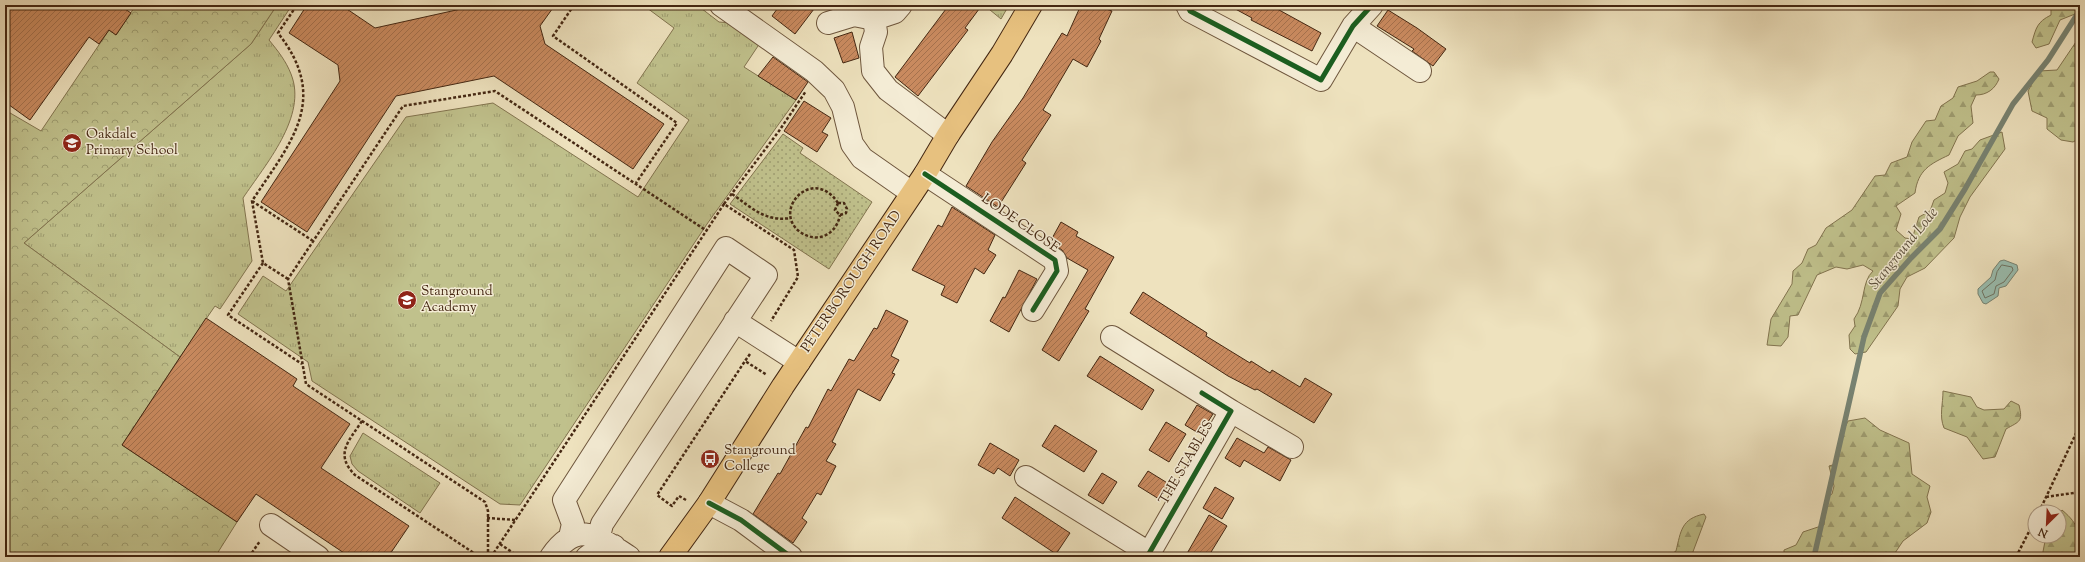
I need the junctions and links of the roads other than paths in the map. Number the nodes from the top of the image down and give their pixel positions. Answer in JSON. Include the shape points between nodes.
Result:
{"nodes":[{"id":1,"x":721,"y":5,"type":"edge"},
{"id":2,"x":901,"y":5,"type":"edge"},
{"id":3,"x":1031,"y":5,"type":"edge"},
{"id":4,"x":1187,"y":5,"type":"edge"},
{"id":5,"x":1372,"y":5,"type":"edge"},
{"id":6,"x":874,"y":19,"type":"junction"},
{"id":7,"x":828,"y":23,"type":"dead end"},
{"id":8,"x":1353,"y":26,"type":"junction"},
{"id":9,"x":1420,"y":71,"type":"dead end"},
{"id":10,"x":948,"y":135,"type":"junction"},
{"id":11,"x":925,"y":174,"type":"junction"},
{"id":12,"x":912,"y":193,"type":"junction"},
{"id":13,"x":1033,"y":310,"type":"dead end"},
{"id":14,"x":736,"y":322,"type":"junction"},
{"id":15,"x":1112,"y":337,"type":"dead end"},
{"id":16,"x":799,"y":362,"type":"junction"},
{"id":17,"x":1231,"y":411,"type":"junction"},
{"id":18,"x":1292,"y":447,"type":"dead end"},
{"id":19,"x":1026,"y":477,"type":"dead end"},
{"id":20,"x":706,"y":507,"type":"junction"},
{"id":21,"x":271,"y":525,"type":"dead end"},
{"id":22,"x":611,"y":545,"type":"edge"},
{"id":23,"x":569,"y":547,"type":"edge"},
{"id":24,"x":1148,"y":555,"type":"edge"},
{"id":25,"x":318,"y":557,"type":"edge"},
{"id":26,"x":551,"y":557,"type":"edge"},
{"id":27,"x":587,"y":557,"type":"edge"},
{"id":28,"x":670,"y":557,"type":"edge"},
{"id":29,"x":791,"y":557,"type":"edge"}],
"edges":[{"from":1,"to":12,"type":"street","via":[[817,74],[834,90],[840,101],[852,144],[862,158]]},
{"from":2,"to":6,"type":"street","via":[[895,12]]},
{"from":3,"to":10,"type":"main road","name":"PETERBOROUGH ROAD"},
{"from":4,"to":8,"type":"street","via":[[1190,11],[1321,80]]},
{"from":5,"to":8,"type":"street"},
{"from":6,"to":7,"type":"street","via":[[854,15]]},
{"from":6,"to":10,"type":"street","via":[[876,32],[872,47],[873,71],[888,90]]},
{"from":8,"to":9,"type":"street"},
{"from":10,"to":11,"type":"main road","name":"PETERBOROUGH ROAD"},
{"from":11,"to":12,"type":"main road","name":"PETERBOROUGH ROAD"},
{"from":11,"to":13,"type":"street","name":"LODE CLOSE","via":[[1055,260],[1057,271]]},
{"from":12,"to":16,"type":"main road","name":"PETERBOROUGH ROAD"},
{"from":14,"to":16,"type":"street"},
{"from":14,"to":22,"type":"street","via":[[602,524]]},
{"from":14,"to":23,"type":"street","via":[[766,275],[726,248],[564,500],[573,524]]},
{"from":15,"to":17,"type":"street","name":"THE STABLES"},
{"from":16,"to":20,"type":"main road","name":"PETERBOROUGH ROAD"},
{"from":17,"to":18,"type":"street","name":"THE STABLES"},
{"from":17,"to":24,"type":"street","name":"THE STABLES"},
{"from":19,"to":24,"type":"street"},
{"from":20,"to":28,"type":"main road","name":"PETERBOROUGH ROAD"},
{"from":20,"to":29,"type":"street","via":[[741,520]]},
{"from":21,"to":25,"type":"street"},
{"from":22,"to":23,"type":"street","via":[[584,534]]},
{"from":22,"to":27,"type":"street","via":[[600,548]]},
{"from":23,"to":26,"type":"street","via":[[559,546]]}]}
